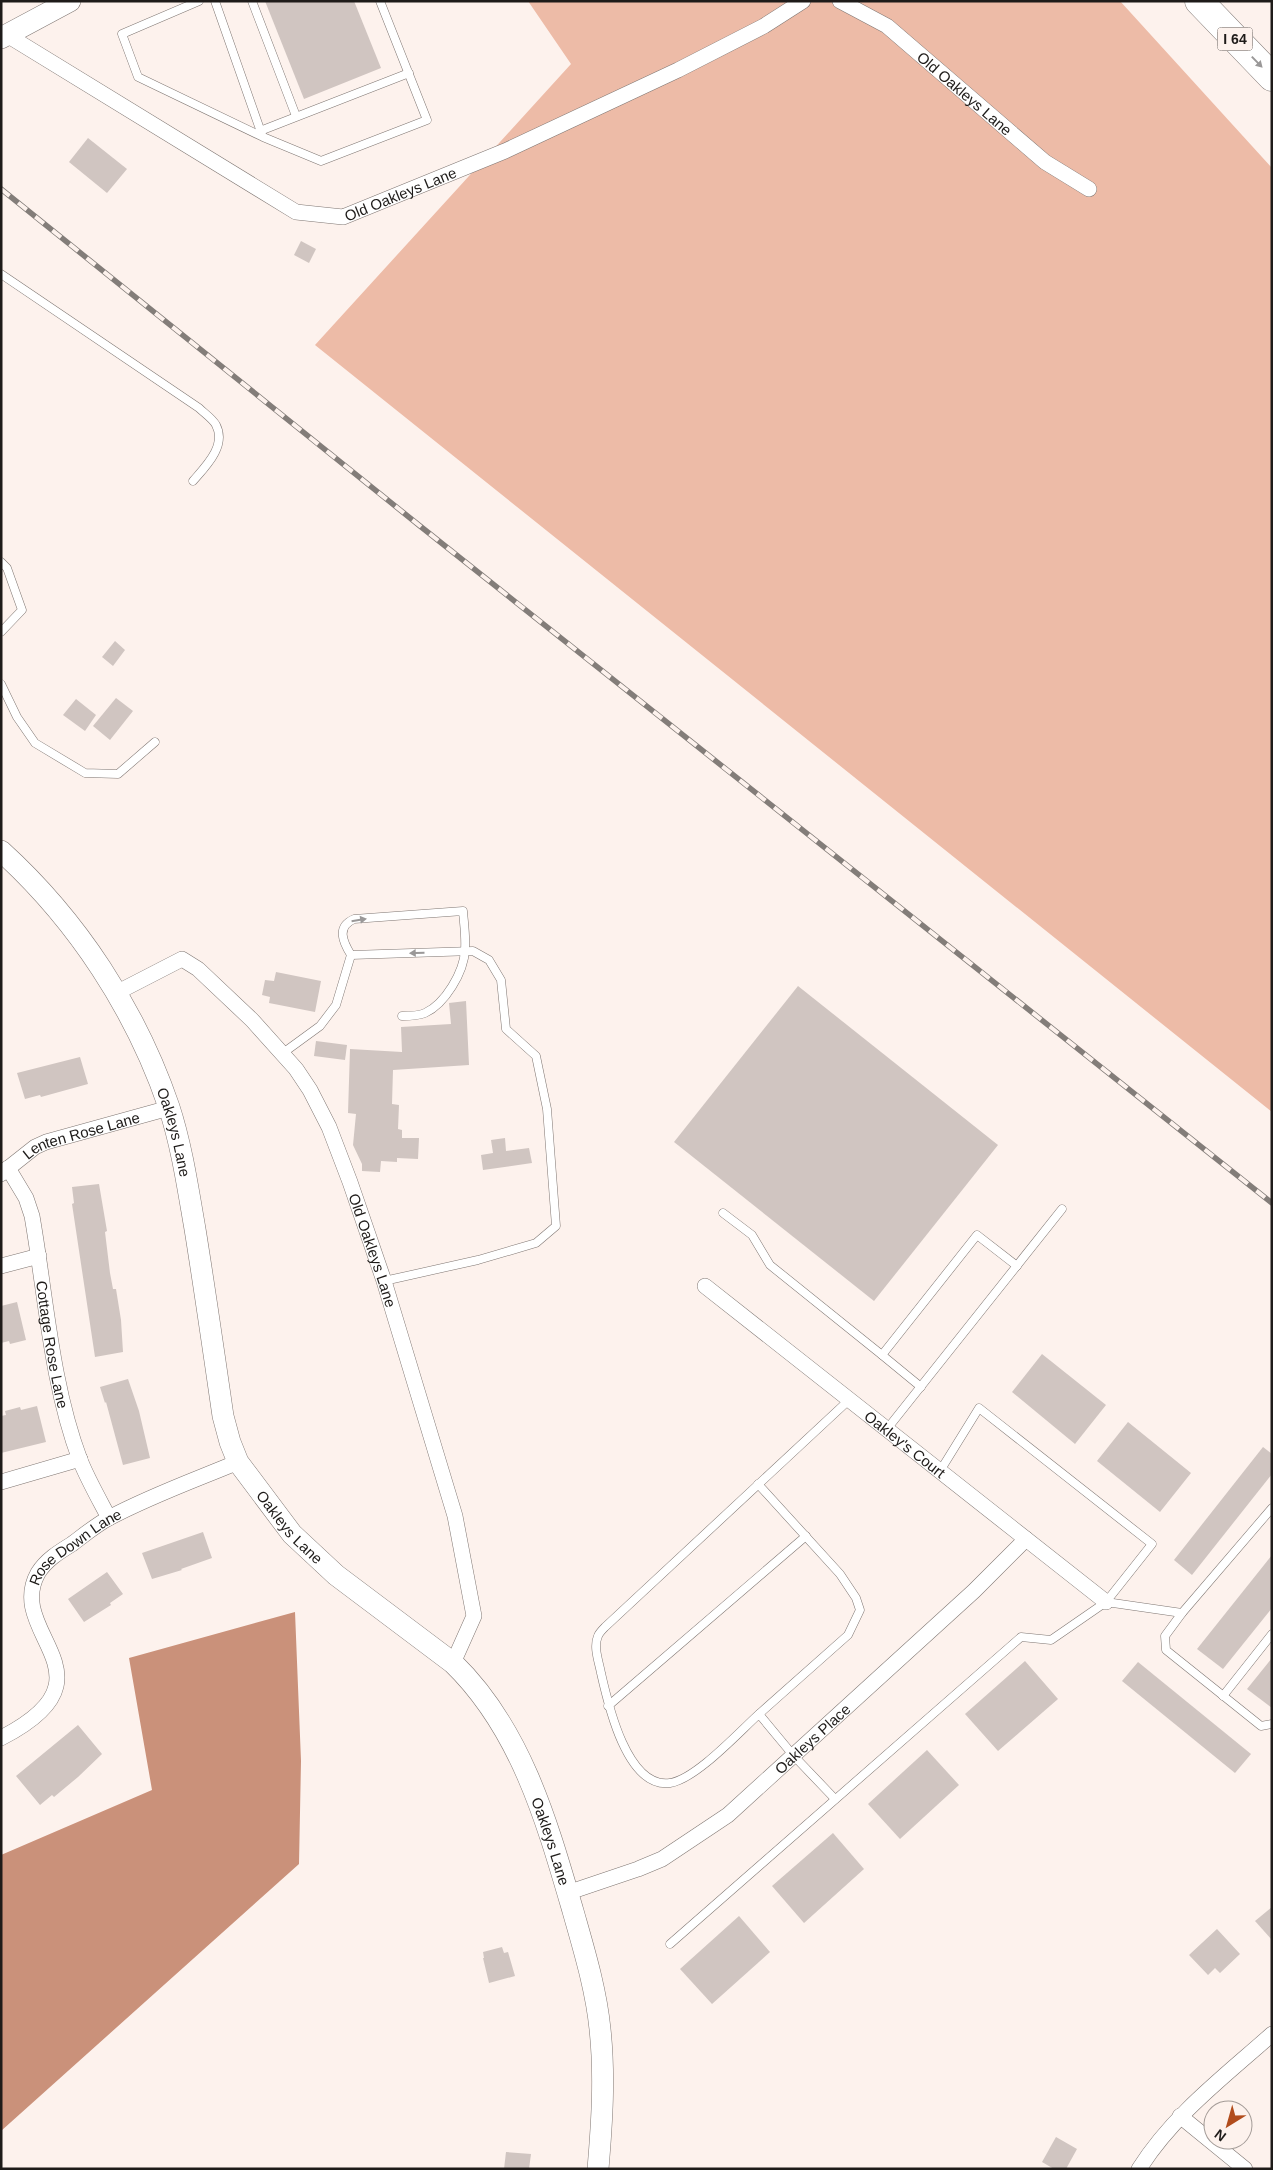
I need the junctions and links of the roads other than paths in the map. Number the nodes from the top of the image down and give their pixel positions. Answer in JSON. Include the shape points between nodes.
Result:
{"nodes":[{"id":1,"x":70,"y":1,"type":"edge"},
{"id":2,"x":199,"y":1,"type":"edge"},
{"id":3,"x":215,"y":1,"type":"edge"},
{"id":4,"x":252,"y":1,"type":"edge"},
{"id":5,"x":380,"y":1,"type":"edge"},
{"id":6,"x":803,"y":1,"type":"edge"},
{"id":7,"x":840,"y":1,"type":"edge"},
{"id":8,"x":1198,"y":1,"type":"edge"},
{"id":9,"x":4,"y":36,"type":"edge"},
{"id":10,"x":409,"y":73,"type":"junction"},
{"id":11,"x":1272,"y":77,"type":"edge"},
{"id":12,"x":296,"y":116,"type":"junction"},
{"id":13,"x":261,"y":134,"type":"junction"},
{"id":14,"x":1089,"y":189,"type":"dead end"},
{"id":15,"x":1,"y":274,"type":"edge"},
{"id":16,"x":193,"y":481,"type":"dead end"},
{"id":17,"x":1,"y":562,"type":"edge"},
{"id":18,"x":1,"y":632,"type":"edge"},
{"id":19,"x":1,"y":684,"type":"edge"},
{"id":20,"x":155,"y":742,"type":"dead end"},
{"id":21,"x":1,"y":851,"type":"edge"},
{"id":22,"x":466,"y":951,"type":"junction"},
{"id":23,"x":351,"y":955,"type":"junction"},
{"id":24,"x":116,"y":993,"type":"junction"},
{"id":25,"x":402,"y":1016,"type":"dead end"},
{"id":26,"x":283,"y":1053,"type":"junction"},
{"id":27,"x":169,"y":1108,"type":"junction"},
{"id":28,"x":5,"y":1171,"type":"edge"},
{"id":29,"x":1062,"y":1209,"type":"dead end"},
{"id":30,"x":723,"y":1213,"type":"dead end"},
{"id":31,"x":39,"y":1256,"type":"junction"},
{"id":32,"x":1,"y":1266,"type":"edge"},
{"id":33,"x":1017,"y":1266,"type":"junction"},
{"id":34,"x":384,"y":1281,"type":"junction"},
{"id":35,"x":705,"y":1286,"type":"dead end"},
{"id":36,"x":882,"y":1355,"type":"junction"},
{"id":37,"x":920,"y":1386,"type":"junction"},
{"id":38,"x":849,"y":1400,"type":"junction"},
{"id":39,"x":886,"y":1429,"type":"junction"},
{"id":40,"x":80,"y":1459,"type":"junction"},
{"id":41,"x":238,"y":1462,"type":"junction"},
{"id":42,"x":940,"y":1471,"type":"junction"},
{"id":43,"x":1,"y":1482,"type":"edge"},
{"id":44,"x":758,"y":1484,"type":"junction"},
{"id":45,"x":1272,"y":1508,"type":"edge"},
{"id":46,"x":109,"y":1518,"type":"junction"},
{"id":47,"x":806,"y":1536,"type":"junction"},
{"id":48,"x":1026,"y":1539,"type":"junction"},
{"id":49,"x":1106,"y":1602,"type":"junction"},
{"id":50,"x":1182,"y":1613,"type":"junction"},
{"id":51,"x":1272,"y":1634,"type":"edge"},
{"id":52,"x":453,"y":1662,"type":"junction"},
{"id":53,"x":1223,"y":1696,"type":"junction"},
{"id":54,"x":608,"y":1706,"type":"junction"},
{"id":55,"x":759,"y":1714,"type":"junction"},
{"id":56,"x":1272,"y":1724,"type":"edge"},
{"id":57,"x":2,"y":1736,"type":"edge"},
{"id":58,"x":793,"y":1756,"type":"junction"},
{"id":59,"x":835,"y":1799,"type":"junction"},
{"id":60,"x":567,"y":1893,"type":"junction"},
{"id":61,"x":670,"y":1944,"type":"dead end"},
{"id":62,"x":1272,"y":2034,"type":"edge"},
{"id":63,"x":1180,"y":2116,"type":"junction"},
{"id":64,"x":598,"y":2169,"type":"edge"},
{"id":65,"x":1139,"y":2169,"type":"edge"},
{"id":66,"x":1245,"y":2169,"type":"edge"}],
"edges":[{"from":1,"to":9,"type":"street"},
{"from":2,"to":13,"type":"lane","via":[[122,34],[138,78]]},
{"from":3,"to":13,"type":"lane"},
{"from":4,"to":12,"type":"lane"},
{"from":5,"to":10,"type":"lane"},
{"from":6,"to":9,"type":"street","name":"Old Oakleys Lane","via":[[764,26],[505,151],[342,217],[296,212]]},
{"from":7,"to":14,"type":"street","name":"Old Oakleys Lane","via":[[887,26],[1045,162]]},
{"from":8,"to":11,"type":"highway","number":"I 64","one_way":true},
{"from":10,"to":12,"type":"lane"},
{"from":10,"to":13,"type":"lane","via":[[427,120],[321,161]]},
{"from":12,"to":13,"type":"lane"},
{"from":15,"to":16,"type":"lane","via":[[199,408],[216,425],[219,444]]},
{"from":17,"to":18,"type":"lane","via":[[7,568],[22,610]]},
{"from":19,"to":20,"type":"lane","via":[[16,717],[35,743],[85,773],[118,774]]},
{"from":21,"to":24,"type":"street","name":"Oakleys Lane","via":[[45,895],[75,932]]},
{"from":22,"to":23,"type":"lane","one_way":true},
{"from":23,"to":22,"type":"lane","one_way":true,"via":[[342,942],[342,932],[347,922],[354,919],[463,911]]},
{"from":22,"to":25,"type":"lane","via":[[444,997],[424,1014]]},
{"from":22,"to":34,"type":"lane","via":[[489,960],[501,980],[506,1029],[536,1056],[547,1109],[556,1226],[536,1243]]},
{"from":23,"to":26,"type":"lane","via":[[336,1005],[320,1026]]},
{"from":24,"to":26,"type":"street","name":"Old Oakleys Lane","via":[[182,959],[198,969]]},
{"from":24,"to":27,"type":"street","name":"Oakleys Lane","via":[[150,1060]]},
{"from":26,"to":34,"type":"street","name":"Old Oakleys Lane","via":[[310,1090],[329,1126]]},
{"from":27,"to":28,"type":"street","name":"Lenten Rose Lane","via":[[46,1142]]},
{"from":27,"to":41,"type":"street","name":"Oakleys Lane","via":[[186,1174],[223,1416]]},
{"from":28,"to":31,"type":"street","name":"Cottage Rose Lane","via":[[26,1198]]},
{"from":29,"to":33,"type":"lane"},
{"from":30,"to":36,"type":"lane","via":[[752,1235],[770,1265]]},
{"from":31,"to":32,"type":"street"},
{"from":31,"to":40,"type":"street","name":"Cottage Rose Lane","via":[[57,1374]]},
{"from":33,"to":36,"type":"lane","via":[[977,1235]]},
{"from":33,"to":37,"type":"lane"},
{"from":34,"to":52,"type":"street","name":"Old Oakleys Lane","via":[[455,1516],[474,1616]]},
{"from":35,"to":38,"type":"street","name":"Oakley's Court"},
{"from":36,"to":37,"type":"lane"},
{"from":37,"to":39,"type":"lane"},
{"from":38,"to":39,"type":"street","name":"Oakley's Court"},
{"from":38,"to":44,"type":"lane"},
{"from":39,"to":42,"type":"street","name":"Oakley's Court"},
{"from":40,"to":43,"type":"street"},
{"from":40,"to":46,"type":"street","name":"Cottage Rose Lane"},
{"from":41,"to":46,"type":"street","name":"Rose Down Lane"},
{"from":41,"to":52,"type":"street","name":"Oakleys Lane","via":[[292,1534],[310,1552]]},
{"from":42,"to":48,"type":"street","name":"Oakley's Court"},
{"from":42,"to":49,"type":"lane","via":[[979,1408],[1152,1544]]},
{"from":44,"to":47,"type":"lane"},
{"from":44,"to":54,"type":"lane","via":[[598,1636],[596,1648]]},
{"from":45,"to":50,"type":"lane"},
{"from":46,"to":57,"type":"street","name":"Rose Down Lane","via":[[53,1557],[37,1574],[32,1606],[54,1658],[56,1684],[46,1707],[22,1726]]},
{"from":47,"to":54,"type":"lane"},
{"from":47,"to":55,"type":"lane","via":[[840,1574],[860,1610],[848,1636]]},
{"from":48,"to":49,"type":"street","name":"Oakley's Court"},
{"from":48,"to":58,"type":"street","name":"Oakleys Place","via":[[974,1591]]},
{"from":49,"to":50,"type":"lane"},
{"from":49,"to":59,"type":"lane","via":[[1051,1640],[1021,1637]]},
{"from":50,"to":53,"type":"lane","via":[[1165,1636],[1166,1650]]},
{"from":51,"to":53,"type":"lane"},
{"from":52,"to":60,"type":"street","name":"Oakleys Lane","via":[[489,1704],[516,1751],[548,1830]]},
{"from":53,"to":56,"type":"lane","via":[[1261,1726]]},
{"from":54,"to":55,"type":"lane","via":[[627,1754],[646,1777],[658,1784],[686,1778],[698,1770]]},
{"from":55,"to":58,"type":"lane"},
{"from":58,"to":59,"type":"lane"},
{"from":58,"to":60,"type":"street","name":"Oakleys Place","via":[[728,1815],[662,1859]]},
{"from":59,"to":61,"type":"lane"},
{"from":60,"to":64,"type":"street","name":"Oakleys Lane","via":[[587,1962],[600,2028],[604,2108]]},
{"from":62,"to":63,"type":"street"},
{"from":63,"to":65,"type":"street","via":[[1152,2148]]},
{"from":63,"to":66,"type":"street"}]}
